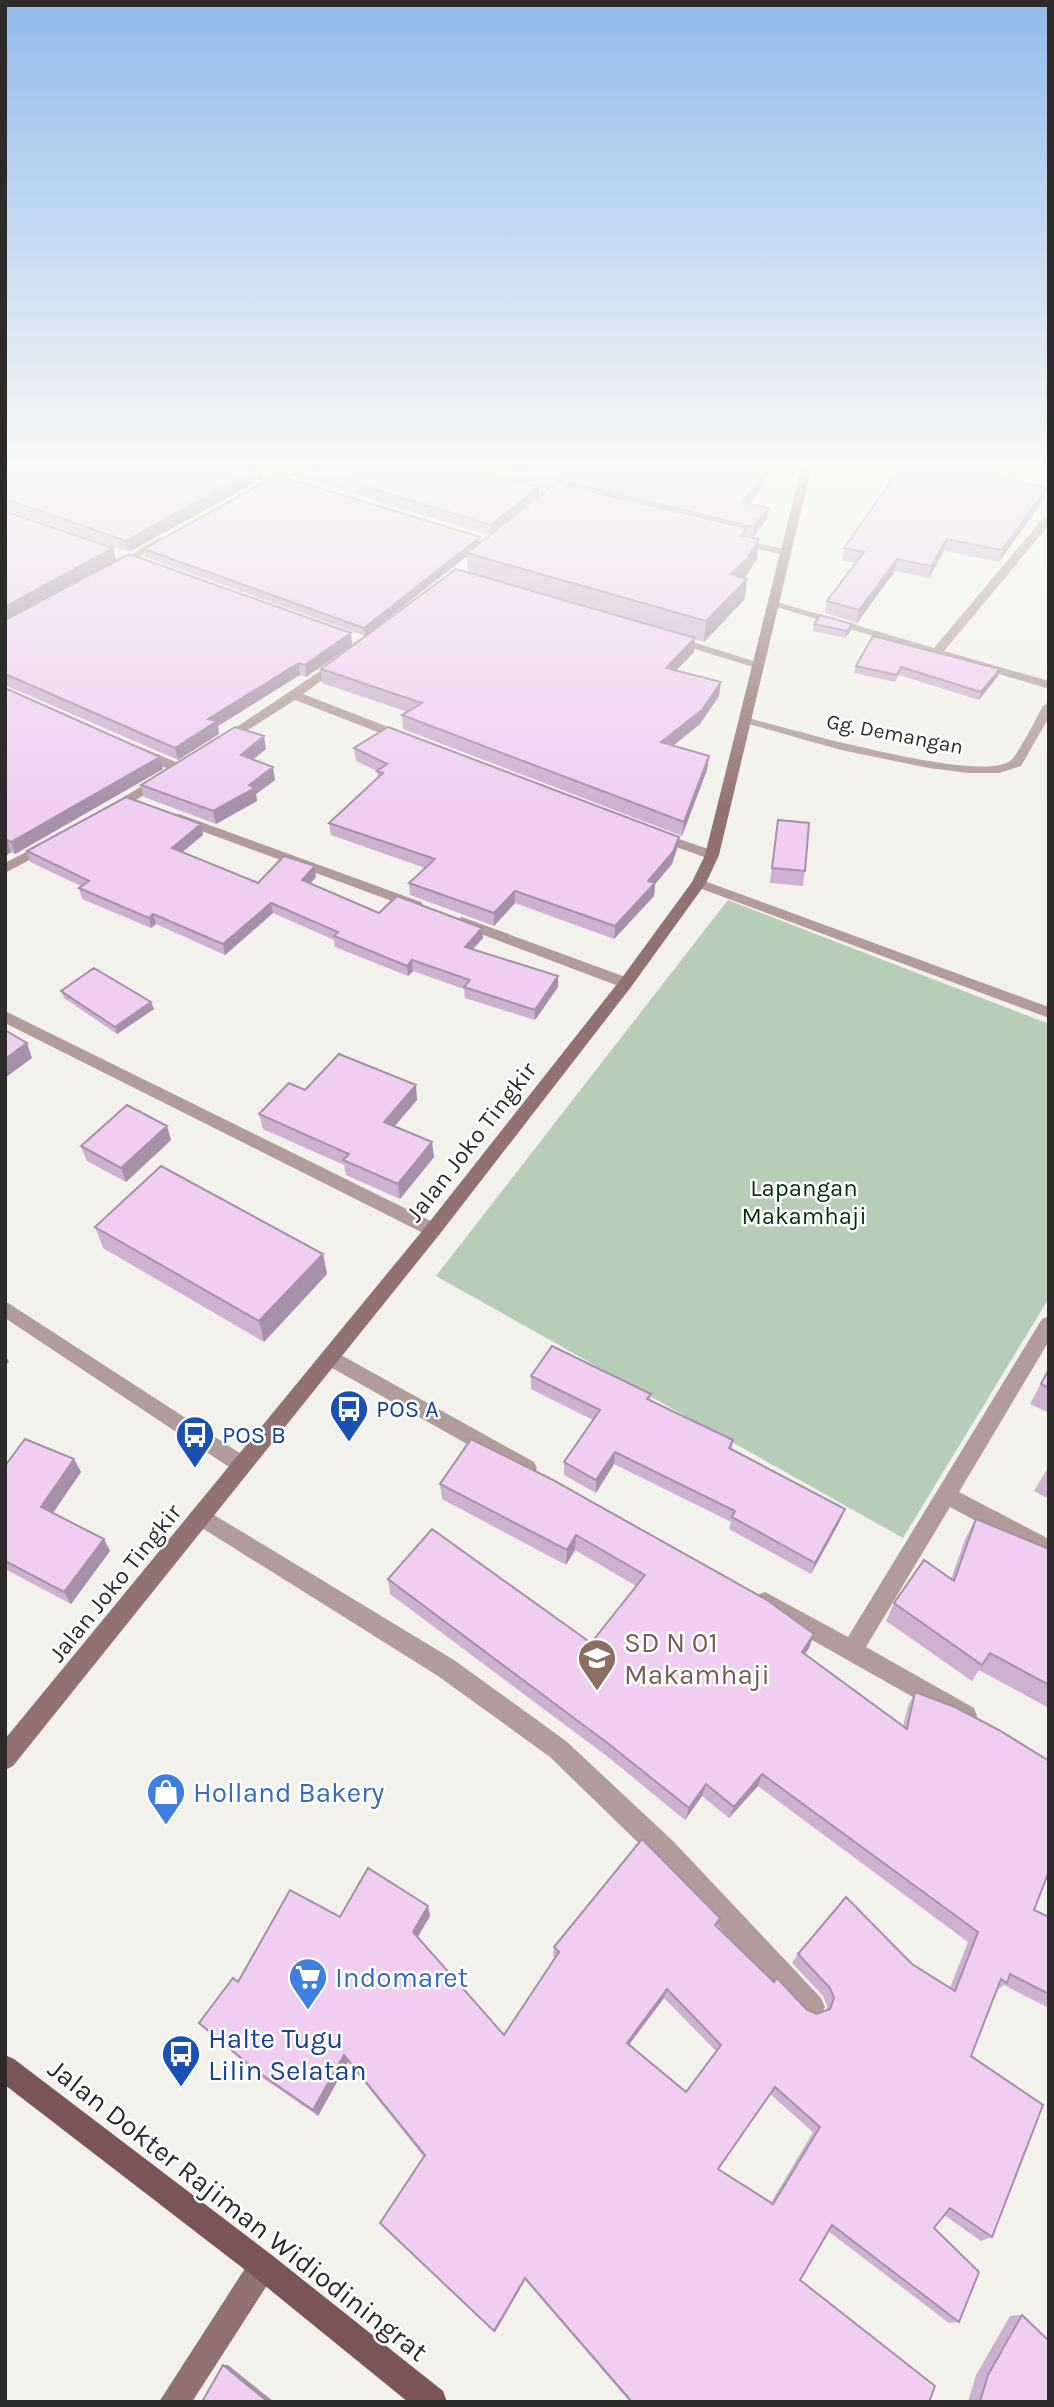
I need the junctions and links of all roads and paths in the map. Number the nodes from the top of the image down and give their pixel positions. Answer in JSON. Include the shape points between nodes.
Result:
{"nodes":[{"id":1,"x":777,"y":581,"type":"edge"},
{"id":2,"x":996,"y":581,"type":"edge"},
{"id":3,"x":773,"y":604,"type":"junction"},
{"id":4,"x":656,"y":634,"type":"edge"},
{"id":5,"x":355,"y":650,"type":"edge"},
{"id":6,"x":937,"y":652,"type":"junction"},
{"id":7,"x":757,"y":664,"type":"junction"},
{"id":8,"x":1049,"y":685,"type":"edge"},
{"id":9,"x":294,"y":695,"type":"junction"},
{"id":10,"x":1049,"y":706,"type":"edge"},
{"id":11,"x":744,"y":721,"type":"junction"},
{"id":12,"x":424,"y":745,"type":"edge"},
{"id":13,"x":129,"y":746,"type":"edge"},
{"id":14,"x":213,"y":746,"type":"edge"},
{"id":15,"x":163,"y":812,"type":"edge"},
{"id":16,"x":94,"y":818,"type":"edge"},
{"id":17,"x":645,"y":830,"type":"edge"},
{"id":18,"x":61,"y":837,"type":"edge"},
{"id":19,"x":712,"y":855,"type":"junction"},
{"id":20,"x":5,"y":869,"type":"edge"},
{"id":21,"x":699,"y":883,"type":"junction"},
{"id":22,"x":626,"y":983,"type":"junction"},
{"id":23,"x":1049,"y":1013,"type":"edge"},
{"id":24,"x":5,"y":1016,"type":"edge"},
{"id":25,"x":433,"y":1230,"type":"junction"},
{"id":26,"x":5,"y":1308,"type":"edge"},
{"id":27,"x":1049,"y":1324,"type":"edge"},
{"id":28,"x":332,"y":1358,"type":"junction"},
{"id":29,"x":242,"y":1465,"type":"junction"},
{"id":30,"x":547,"y":1479,"type":"edge"},
{"id":31,"x":946,"y":1495,"type":"junction"},
{"id":32,"x":201,"y":1516,"type":"junction"},
{"id":33,"x":1049,"y":1550,"type":"edge"},
{"id":34,"x":742,"y":1589,"type":"edge"},
{"id":35,"x":852,"y":1651,"type":"junction"},
{"id":36,"x":979,"y":1723,"type":"edge"},
{"id":37,"x":5,"y":1758,"type":"edge"},
{"id":38,"x":812,"y":2007,"type":"dead end"},
{"id":39,"x":5,"y":2068,"type":"edge"},
{"id":40,"x":263,"y":2266,"type":"junction"},
{"id":41,"x":174,"y":2402,"type":"edge"},
{"id":42,"x":432,"y":2402,"type":"edge"}],
"edges":[{"from":1,"to":3,"type":"main road","name":"Jalan Joko Tingkir"},
{"from":2,"to":6,"type":"street"},
{"from":3,"to":6,"type":"street"},
{"from":3,"to":7,"type":"main road","name":"Jalan Joko Tingkir"},
{"from":4,"to":7,"type":"street"},
{"from":5,"to":9,"type":"street"},
{"from":6,"to":8,"type":"street"},
{"from":7,"to":11,"type":"main road","name":"Jalan Joko Tingkir"},
{"from":9,"to":12,"type":"street"},
{"from":9,"to":14,"type":"street"},
{"from":10,"to":11,"type":"street","name":"Gg. Demangan","via":[[1016,763],[1007,768],[928,765]]},
{"from":11,"to":19,"type":"main road","name":"Jalan Joko Tingkir"},
{"from":13,"to":16,"type":"street","via":[[184,765],[134,801]]},
{"from":15,"to":22,"type":"street"},
{"from":17,"to":19,"type":"street"},
{"from":18,"to":20,"type":"street"},
{"from":19,"to":21,"type":"main road","name":"Jalan Joko Tingkir"},
{"from":21,"to":22,"type":"main road","name":"Jalan Joko Tingkir"},
{"from":21,"to":23,"type":"street"},
{"from":22,"to":25,"type":"main road","name":"Jalan Joko Tingkir"},
{"from":24,"to":25,"type":"street"},
{"from":25,"to":28,"type":"main road","name":"Jalan Joko Tingkir"},
{"from":26,"to":29,"type":"street"},
{"from":27,"to":31,"type":"street"},
{"from":28,"to":29,"type":"main road","name":"Jalan Joko Tingkir"},
{"from":28,"to":30,"type":"street"},
{"from":29,"to":32,"type":"main road","name":"Jalan Joko Tingkir"},
{"from":31,"to":33,"type":"street"},
{"from":31,"to":35,"type":"street"},
{"from":32,"to":37,"type":"main road","name":"Jalan Joko Tingkir"},
{"from":32,"to":38,"type":"street","via":[[446,1668],[558,1749],[665,1850]]},
{"from":34,"to":35,"type":"street"},
{"from":35,"to":36,"type":"street"},
{"from":39,"to":40,"type":"main road","name":"Jalan Dokter Rajiman Widiodiningrat"},
{"from":40,"to":41,"type":"main road"},
{"from":40,"to":42,"type":"main road","name":"Jalan Dokter Rajiman Widiodiningrat"}]}
